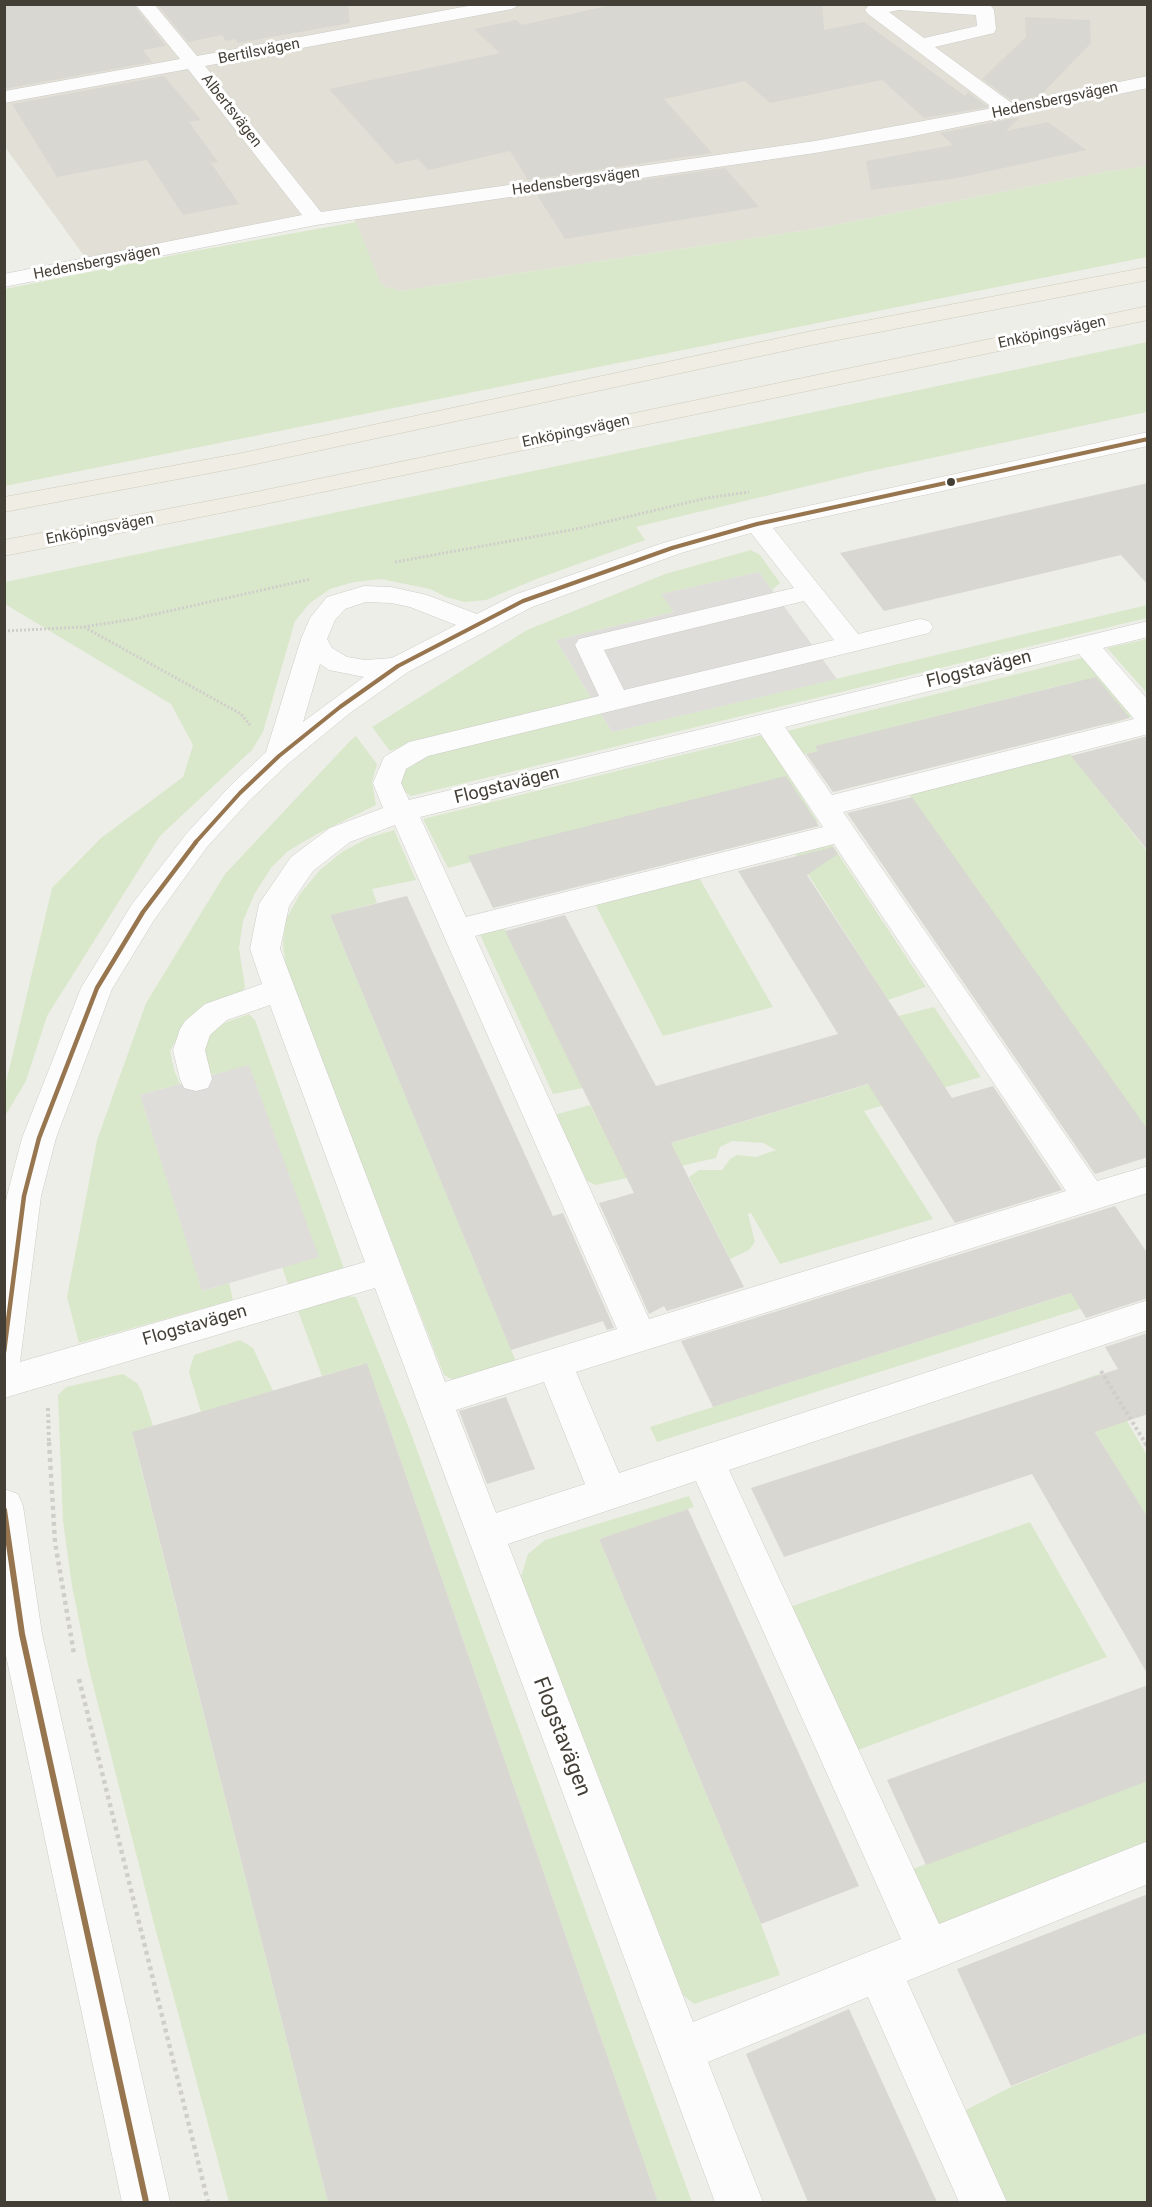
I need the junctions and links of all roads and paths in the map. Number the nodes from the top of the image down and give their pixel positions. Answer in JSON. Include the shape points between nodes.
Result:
{"nodes":[{"id":1,"x":144,"y":4,"type":"edge"},
{"id":2,"x":512,"y":4,"type":"edge"},
{"id":3,"x":922,"y":44,"type":"junction"},
{"id":4,"x":194,"y":64,"type":"junction"},
{"id":5,"x":1148,"y":82,"type":"edge"},
{"id":6,"x":5,"y":98,"type":"edge"},
{"id":7,"x":1009,"y":110,"type":"junction"},
{"id":8,"x":316,"y":219,"type":"junction"},
{"id":9,"x":1148,"y":273,"type":"edge"},
{"id":10,"x":4,"y":281,"type":"edge"},
{"id":11,"x":1148,"y":313,"type":"edge"},
{"id":12,"x":1148,"y":440,"type":"edge"},
{"id":13,"x":4,"y":505,"type":"edge"},
{"id":14,"x":757,"y":524,"type":"junction"},
{"id":15,"x":4,"y":548,"type":"edge"},
{"id":16,"x":810,"y":592,"type":"junction"},
{"id":17,"x":477,"y":624,"type":"junction"},
{"id":18,"x":83,"y":627,"type":"dead end"},
{"id":19,"x":920,"y":627,"type":"dead end"},
{"id":20,"x":1148,"y":629,"type":"edge"},
{"id":21,"x":314,"y":639,"type":"junction"},
{"id":22,"x":851,"y":643,"type":"junction"},
{"id":23,"x":1084,"y":644,"type":"junction"},
{"id":24,"x":398,"y":666,"type":"junction"},
{"id":25,"x":615,"y":701,"type":"junction"},
{"id":26,"x":1148,"y":718,"type":"edge"},
{"id":27,"x":766,"y":722,"type":"junction"},
{"id":28,"x":1148,"y":725,"type":"edge"},
{"id":29,"x":252,"y":727,"type":"dead end"},
{"id":30,"x":279,"y":756,"type":"junction"},
{"id":31,"x":403,"y":811,"type":"junction"},
{"id":32,"x":833,"y":819,"type":"junction"},
{"id":33,"x":457,"y":930,"type":"junction"},
{"id":34,"x":279,"y":990,"type":"junction"},
{"id":35,"x":196,"y":1079,"type":"dead end"},
{"id":36,"x":1148,"y":1179,"type":"edge"},
{"id":37,"x":1089,"y":1197,"type":"junction"},
{"id":38,"x":386,"y":1270,"type":"junction"},
{"id":39,"x":1148,"y":1314,"type":"edge"},
{"id":40,"x":639,"y":1337,"type":"junction"},
{"id":41,"x":1080,"y":1337,"type":"junction"},
{"id":42,"x":4,"y":1357,"type":"edge"},
{"id":43,"x":554,"y":1363,"type":"junction"},
{"id":44,"x":47,"y":1370,"type":"junction"},
{"id":45,"x":4,"y":1382,"type":"edge"},
{"id":46,"x":434,"y":1401,"type":"junction"},
{"id":47,"x":1148,"y":1447,"type":"edge"},
{"id":48,"x":706,"y":1461,"type":"junction"},
{"id":49,"x":608,"y":1493,"type":"junction"},
{"id":50,"x":4,"y":1506,"type":"edge"},
{"id":51,"x":484,"y":1534,"type":"junction"},
{"id":52,"x":74,"y":1657,"type":"dead end"},
{"id":53,"x":79,"y":1677,"type":"dead end"},
{"id":54,"x":1148,"y":1863,"type":"edge"},
{"id":55,"x":928,"y":1949,"type":"junction"},
{"id":56,"x":878,"y":1969,"type":"junction"},
{"id":57,"x":681,"y":2050,"type":"junction"},
{"id":58,"x":146,"y":2202,"type":"edge"},
{"id":59,"x":208,"y":2202,"type":"edge"},
{"id":60,"x":739,"y":2202,"type":"edge"},
{"id":61,"x":983,"y":2202,"type":"edge"}],
"edges":[{"from":1,"to":4,"type":"street","name":"Albertsvägen"},
{"from":2,"to":4,"type":"street","name":"Bertilsvägen"},
{"from":3,"to":3,"type":"street","via":[[874,10],[899,5],[985,9],[987,29]]},
{"from":3,"to":7,"type":"street"},
{"from":4,"to":6,"type":"street","name":"Bertilsvägen"},
{"from":4,"to":8,"type":"street","name":"Albertsvägen"},
{"from":5,"to":7,"type":"street","name":"Hedensbergsvägen"},
{"from":7,"to":8,"type":"street","name":"Hedensbergsvägen","via":[[814,147]]},
{"from":8,"to":10,"type":"street","name":"Hedensbergsvägen"},
{"from":9,"to":13,"type":"main road","via":[[812,338],[242,460]]},
{"from":11,"to":15,"type":"main road","name":"Enköpingsvägen"},
{"from":12,"to":14,"type":"street"},
{"from":14,"to":16,"type":"street"},
{"from":14,"to":17,"type":"street","via":[[577,581]]},
{"from":16,"to":22,"type":"street"},
{"from":16,"to":25,"type":"street","via":[[588,645]]},
{"from":17,"to":21,"type":"street","via":[[418,601],[364,594],[336,603],[323,618]]},
{"from":17,"to":24,"type":"street"},
{"from":18,"to":29,"type":"path","via":[[241,714]]},
{"from":19,"to":22,"type":"street"},
{"from":20,"to":23,"type":"street","name":"Flogstavägen"},
{"from":21,"to":24,"type":"street","via":[[322,653],[339,664],[364,669]]},
{"from":21,"to":30,"type":"street"},
{"from":22,"to":25,"type":"street"},
{"from":23,"to":26,"type":"street"},
{"from":23,"to":27,"type":"street","name":"Flogstavägen"},
{"from":24,"to":30,"type":"street"},
{"from":25,"to":31,"type":"street","via":[[419,748],[394,764],[387,783],[393,800]]},
{"from":27,"to":31,"type":"street","name":"Flogstavägen"},
{"from":27,"to":32,"type":"street"},
{"from":28,"to":32,"type":"street"},
{"from":30,"to":42,"type":"street","via":[[197,840],[143,912],[97,988],[39,1138],[24,1196]]},
{"from":31,"to":33,"type":"street"},
{"from":31,"to":34,"type":"street","name":"Flogstavägen","via":[[339,835],[302,864],[274,904],[265,949]]},
{"from":32,"to":33,"type":"street"},
{"from":32,"to":37,"type":"street"},
{"from":33,"to":40,"type":"street"},
{"from":34,"to":35,"type":"street","via":[[216,1011],[196,1029],[189,1050]]},
{"from":34,"to":38,"type":"street","name":"Flogstavägen"},
{"from":36,"to":37,"type":"street"},
{"from":37,"to":40,"type":"street"},
{"from":38,"to":44,"type":"street","name":"Flogstavägen"},
{"from":38,"to":46,"type":"street","name":"Flogstavägen"},
{"from":39,"to":41,"type":"street"},
{"from":40,"to":43,"type":"street"},
{"from":41,"to":47,"type":"path"},
{"from":41,"to":48,"type":"street"},
{"from":43,"to":46,"type":"street"},
{"from":43,"to":49,"type":"street"},
{"from":44,"to":45,"type":"street","name":"Flogstavägen"},
{"from":44,"to":52,"type":"path","via":[[48,1464],[55,1542]]},
{"from":46,"to":51,"type":"street","name":"Flogstavägen"},
{"from":48,"to":49,"type":"street"},
{"from":48,"to":55,"type":"street"},
{"from":49,"to":51,"type":"street"},
{"from":50,"to":58,"type":"street","via":[[22,1634]]},
{"from":51,"to":57,"type":"street","name":"Flogstavägen"},
{"from":53,"to":59,"type":"path"},
{"from":54,"to":55,"type":"street"},
{"from":55,"to":56,"type":"street"},
{"from":56,"to":57,"type":"street"},
{"from":56,"to":61,"type":"street"},
{"from":57,"to":60,"type":"street","name":"Flogstavägen"}]}
